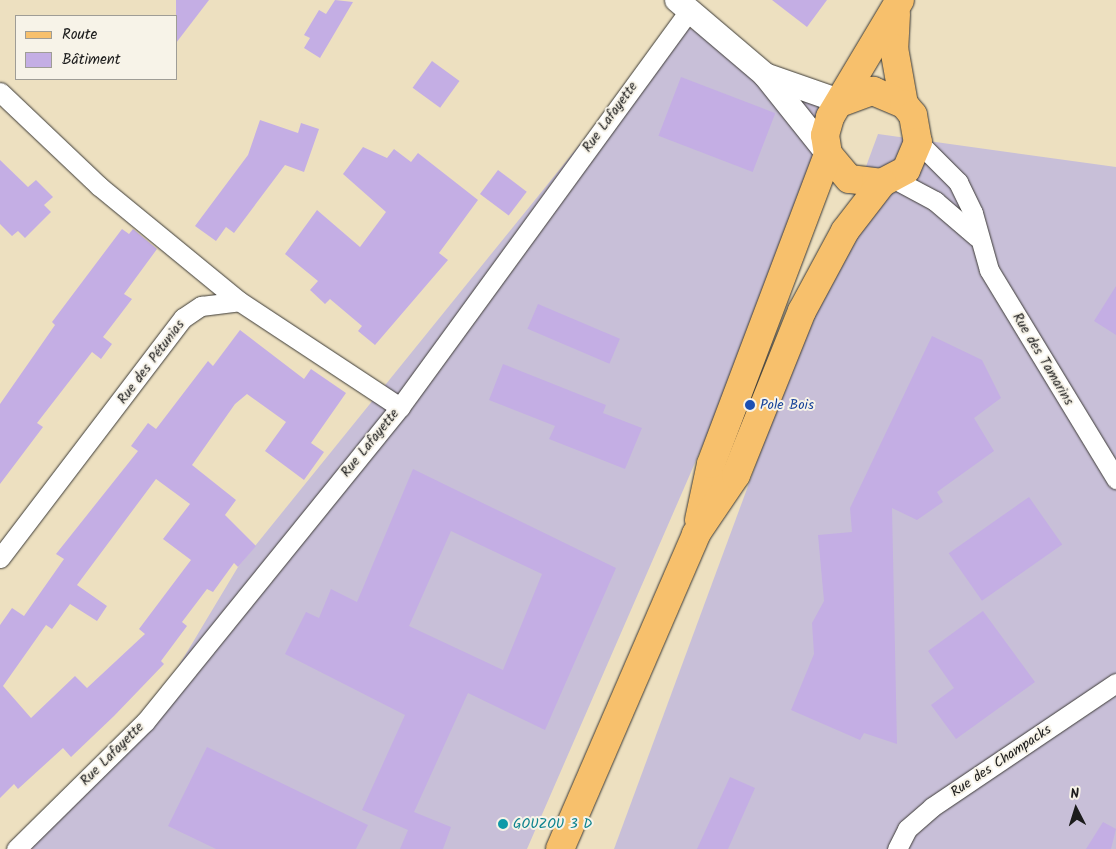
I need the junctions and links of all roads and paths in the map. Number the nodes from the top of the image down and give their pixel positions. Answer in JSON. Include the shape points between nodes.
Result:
{"nodes":[{"id":1,"x":683,"y":4,"type":"edge"},
{"id":2,"x":898,"y":4,"type":"edge"},
{"id":3,"x":765,"y":75,"type":"junction"},
{"id":4,"x":0,"y":92,"type":"edge"},
{"id":5,"x":842,"y":102,"type":"junction"},
{"id":6,"x":904,"y":104,"type":"junction"},
{"id":7,"x":918,"y":142,"type":"junction"},
{"id":8,"x":828,"y":154,"type":"junction"},
{"id":9,"x":888,"y":181,"type":"junction"},
{"id":10,"x":977,"y":236,"type":"junction"},
{"id":11,"x":239,"y":301,"type":"junction"},
{"id":12,"x":400,"y":407,"type":"junction"},
{"id":13,"x":1116,"y":479,"type":"edge"},
{"id":14,"x":696,"y":534,"type":"junction"},
{"id":15,"x":0,"y":558,"type":"edge"},
{"id":16,"x":1116,"y":683,"type":"edge"},
{"id":17,"x":16,"y":849,"type":"edge"},
{"id":18,"x":560,"y":849,"type":"edge"},
{"id":19,"x":897,"y":849,"type":"edge"}],
"edges":[{"from":1,"to":3,"type":"street"},
{"from":1,"to":12,"type":"street","name":"Rue Lafayette"},
{"from":2,"to":5,"type":"main road"},
{"from":2,"to":6,"type":"main road","via":[[894,48]]},
{"from":3,"to":5,"type":"street"},
{"from":3,"to":8,"type":"street"},
{"from":4,"to":11,"type":"street","via":[[99,186]]},
{"from":5,"to":6,"type":"main road","via":[[873,92]]},
{"from":5,"to":8,"type":"main road","via":[[830,117],[825,136]]},
{"from":6,"to":7,"type":"main road","via":[[913,115]]},
{"from":7,"to":9,"type":"main road","via":[[914,157]]},
{"from":7,"to":10,"type":"street","name":"Rue des Tamarins","via":[[958,182],[973,213]]},
{"from":8,"to":9,"type":"main road","via":[[849,179]]},
{"from":8,"to":14,"type":"main road","via":[[711,464]]},
{"from":9,"to":10,"type":"street","via":[[935,201]]},
{"from":9,"to":14,"type":"main road","via":[[845,231],[802,311],[736,475]]},
{"from":10,"to":13,"type":"street","name":"Rue des Tamarins","via":[[989,270]]},
{"from":11,"to":12,"type":"street"},
{"from":11,"to":15,"type":"street","name":"Rue des Pétunias","via":[[217,301],[183,318]]},
{"from":12,"to":17,"type":"street","name":"Rue Lafayette","via":[[145,722]]},
{"from":14,"to":18,"type":"main road"},
{"from":16,"to":19,"type":"street","name":"Rue des Champacks","via":[[932,807],[907,829]]}]}
